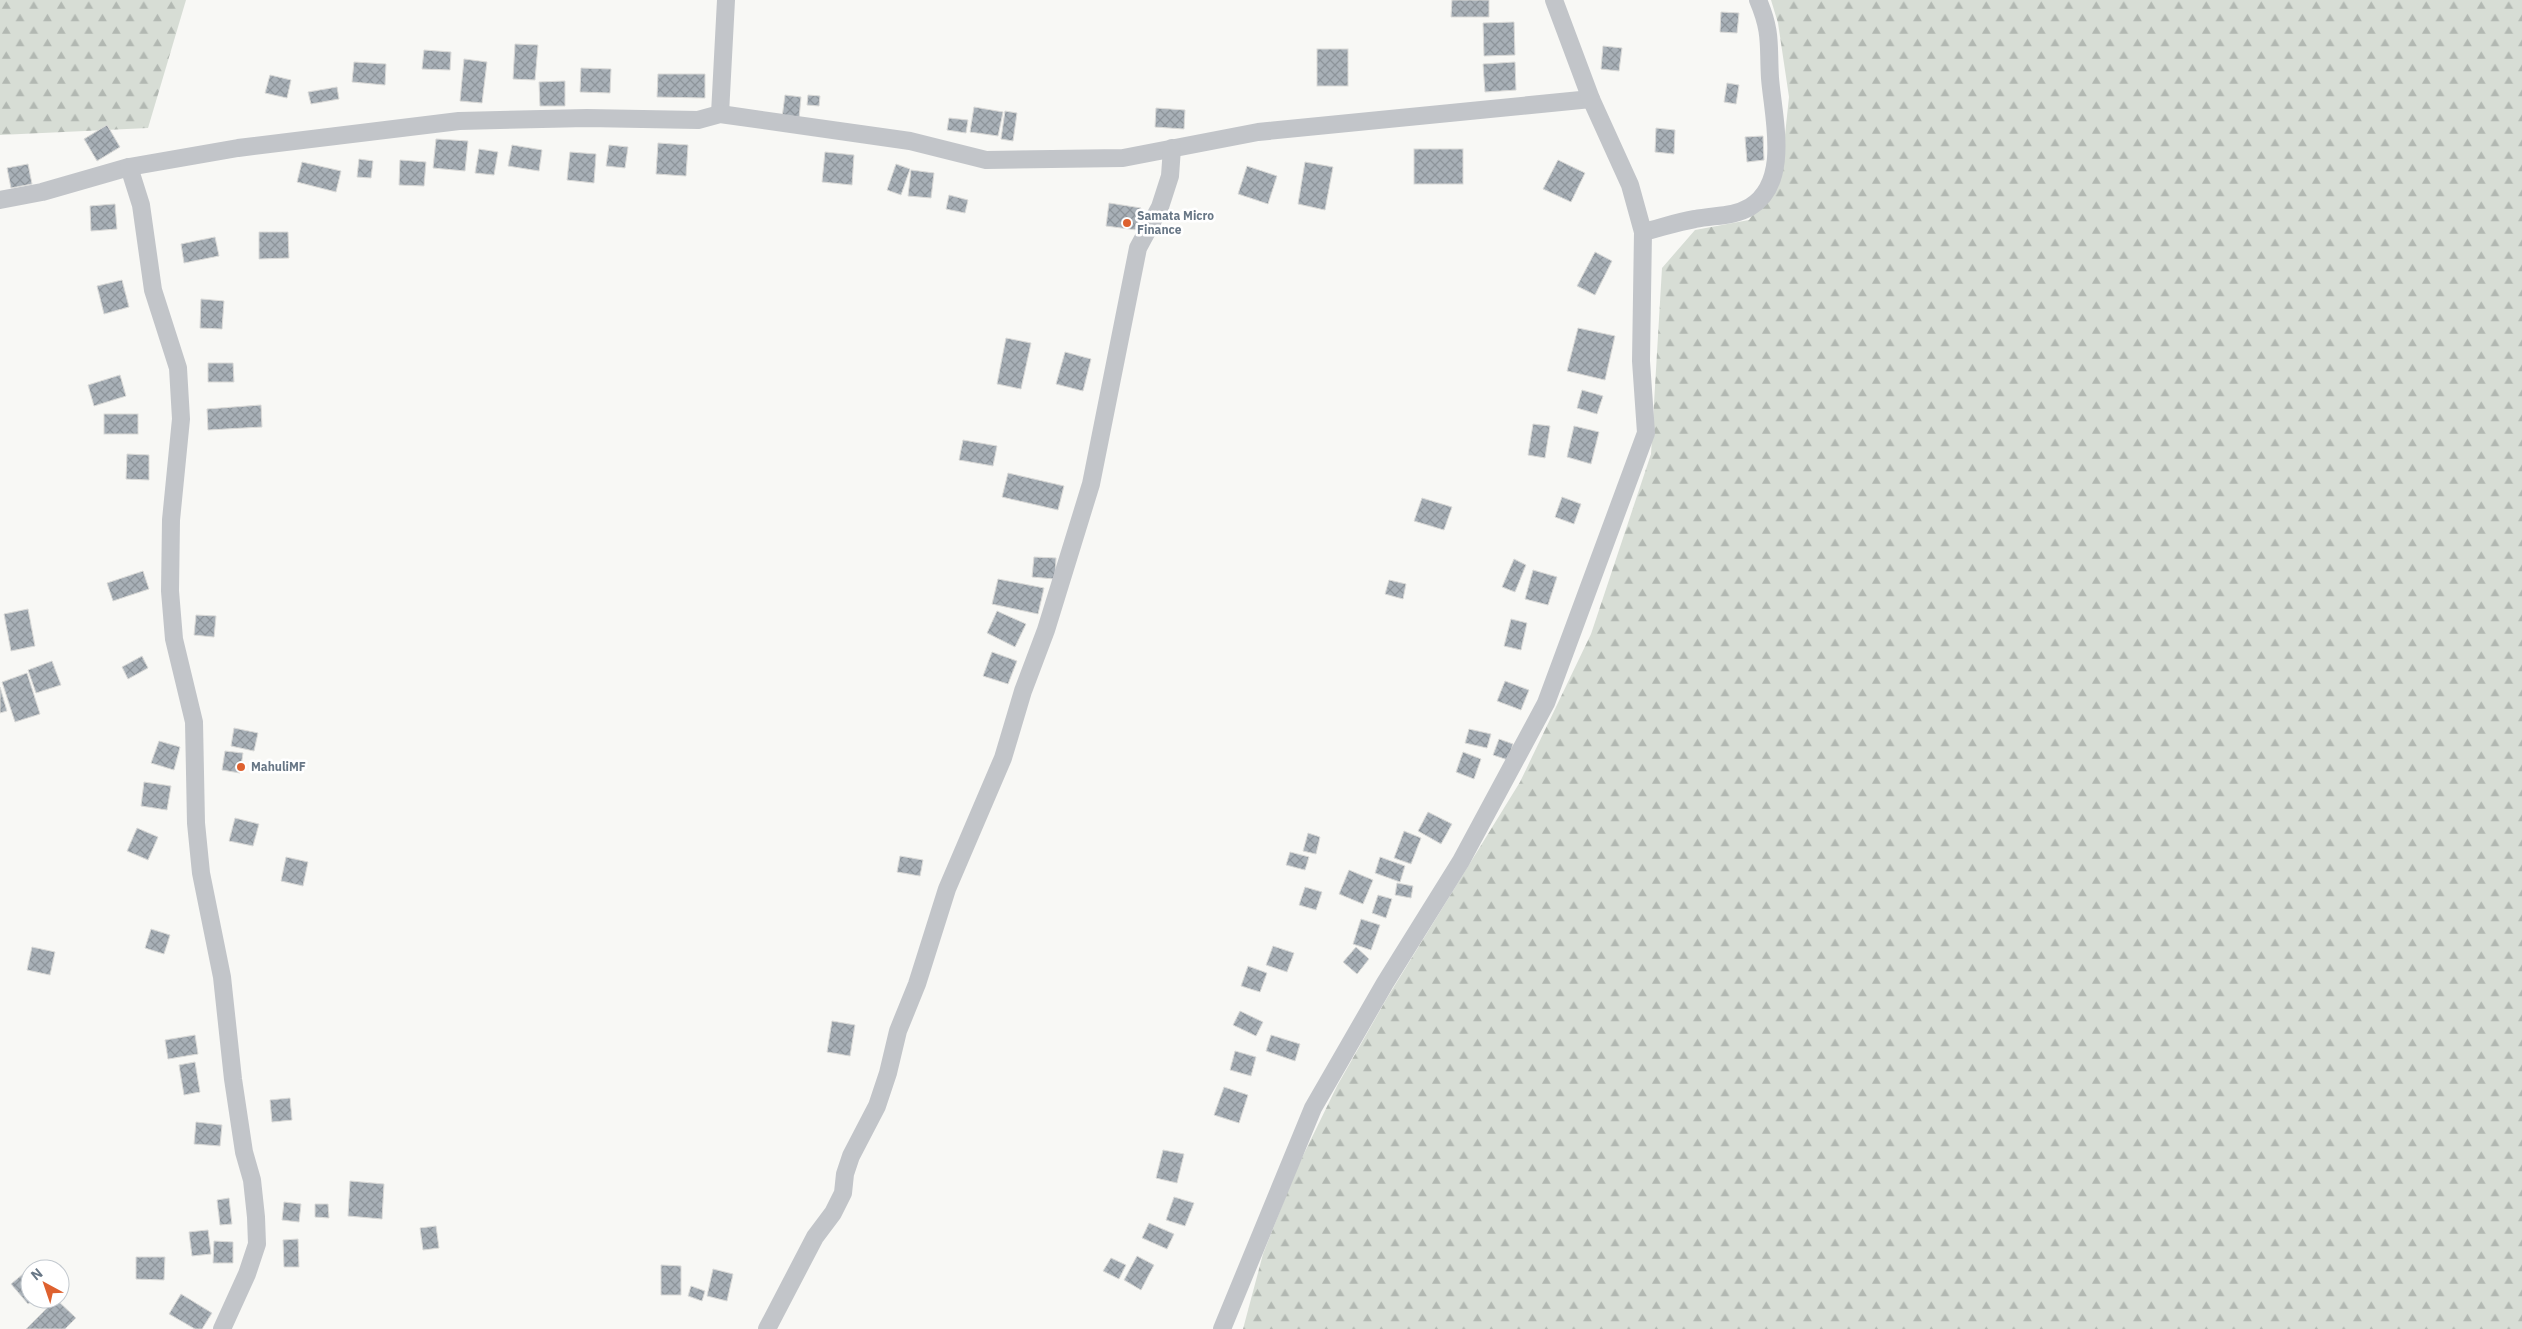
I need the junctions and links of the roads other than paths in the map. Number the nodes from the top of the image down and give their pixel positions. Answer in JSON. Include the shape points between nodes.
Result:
{"nodes":[{"id":1,"x":726,"y":0,"type":"edge"},
{"id":2,"x":1554,"y":0,"type":"edge"},
{"id":3,"x":1758,"y":0,"type":"edge"},
{"id":4,"x":1591,"y":99,"type":"junction"},
{"id":5,"x":720,"y":114,"type":"junction"},
{"id":6,"x":1172,"y":148,"type":"junction"},
{"id":7,"x":129,"y":166,"type":"junction"},
{"id":8,"x":0,"y":200,"type":"edge"},
{"id":9,"x":1643,"y":232,"type":"junction"},
{"id":10,"x":222,"y":1329,"type":"edge"},
{"id":11,"x":767,"y":1329,"type":"edge"},
{"id":12,"x":1222,"y":1329,"type":"edge"}],
"edges":[{"from":1,"to":5,"type":"street"},
{"from":2,"to":4,"type":"street"},
{"from":3,"to":9,"type":"street","via":[[1771,42],[1770,77],[1776,134],[1775,168],[1766,195],[1751,207],[1733,214],[1694,219]]},
{"from":4,"to":6,"type":"street","via":[[1258,132]]},
{"from":4,"to":9,"type":"street","via":[[1630,185]]},
{"from":5,"to":6,"type":"street","via":[[910,141],[986,160],[1123,158]]},
{"from":5,"to":7,"type":"street","via":[[698,120],[459,121],[238,148]]},
{"from":6,"to":11,"type":"street","via":[[1170,176],[1160,207],[1138,248],[1091,484],[1046,630],[1002,758],[947,889],[917,984],[898,1031],[877,1106],[851,1156],[843,1193],[815,1237]]},
{"from":7,"to":8,"type":"street","via":[[42,192]]},
{"from":7,"to":10,"type":"street","via":[[141,204],[153,290],[178,368],[182,419],[170,520],[174,639],[194,722],[196,823],[201,873],[222,977],[232,1078],[256,1217],[257,1244]]},
{"from":9,"to":12,"type":"street","via":[[1641,362],[1646,433],[1546,702],[1461,861],[1313,1108]]}]}
